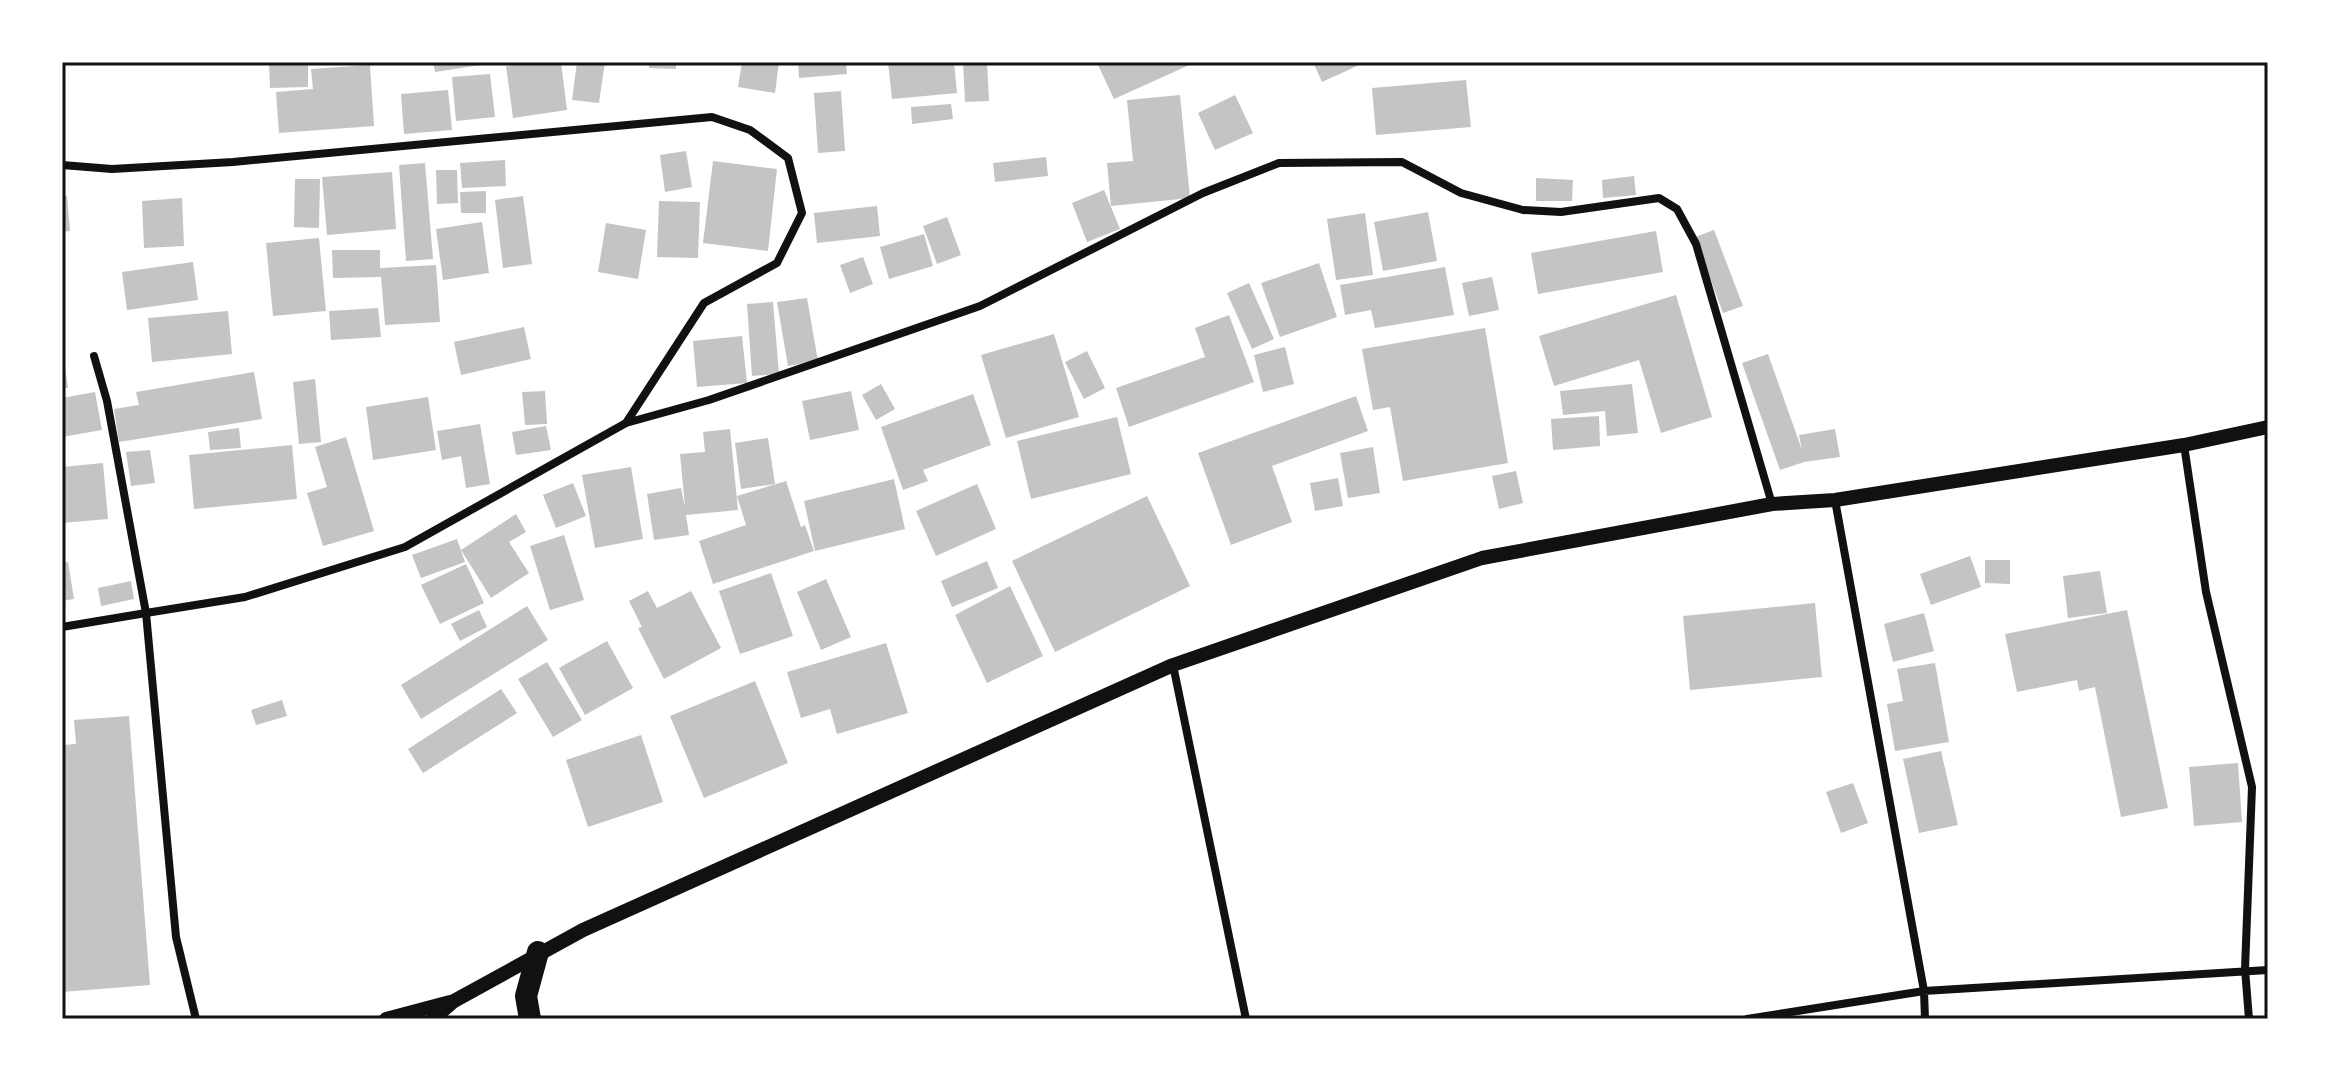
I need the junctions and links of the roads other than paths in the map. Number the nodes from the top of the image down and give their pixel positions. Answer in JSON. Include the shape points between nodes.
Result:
{"nodes":[{"id":1,"x":62,"y":165,"type":"edge"},
{"id":2,"x":94,"y":356,"type":"dead end"},
{"id":3,"x":626,"y":423,"type":"junction"},
{"id":4,"x":2268,"y":427,"type":"edge"},
{"id":5,"x":2184,"y":445,"type":"junction"},
{"id":6,"x":1835,"y":500,"type":"junction"},
{"id":7,"x":1772,"y":504,"type":"junction"},
{"id":8,"x":146,"y":613,"type":"junction"},
{"id":9,"x":62,"y":627,"type":"edge"},
{"id":10,"x":1173,"y":665,"type":"junction"},
{"id":11,"x":538,"y":952,"type":"junction"},
{"id":12,"x":2245,"y":969,"type":"junction"},
{"id":13,"x":2268,"y":970,"type":"edge"},
{"id":14,"x":1924,"y":991,"type":"junction"},
{"id":15,"x":454,"y":1001,"type":"junction"},
{"id":16,"x":196,"y":1019,"type":"edge"},
{"id":17,"x":386,"y":1019,"type":"edge"},
{"id":18,"x":433,"y":1019,"type":"edge"},
{"id":19,"x":530,"y":1019,"type":"edge"},
{"id":20,"x":1246,"y":1019,"type":"edge"},
{"id":21,"x":1747,"y":1019,"type":"edge"},
{"id":22,"x":1925,"y":1019,"type":"edge"},
{"id":23,"x":2249,"y":1019,"type":"edge"}],
"edges":[{"from":1,"to":3,"type":"street","via":[[112,169],[233,162],[712,117],[750,130],[788,158],[802,213],[777,263],[704,303]]},
{"from":2,"to":8,"type":"street"},
{"from":3,"to":7,"type":"street","via":[[709,400],[980,306],[1203,193],[1279,163],[1402,162],[1461,193],[1523,210],[1561,212],[1659,198],[1677,209],[1696,244]]},
{"from":3,"to":8,"type":"street","via":[[405,547],[245,597]]},
{"from":4,"to":5,"type":"street"},
{"from":5,"to":6,"type":"street"},
{"from":5,"to":12,"type":"street","via":[[2206,592],[2252,787]]},
{"from":6,"to":7,"type":"street"},
{"from":6,"to":14,"type":"street"},
{"from":7,"to":10,"type":"street","via":[[1482,558]]},
{"from":8,"to":9,"type":"street"},
{"from":8,"to":16,"type":"street","via":[[176,937]]},
{"from":10,"to":11,"type":"street"},
{"from":10,"to":20,"type":"street"},
{"from":11,"to":15,"type":"street"},
{"from":11,"to":19,"type":"highway","via":[[526,996]]},
{"from":12,"to":13,"type":"street"},
{"from":12,"to":14,"type":"street"},
{"from":12,"to":23,"type":"street"},
{"from":14,"to":21,"type":"street"},
{"from":14,"to":22,"type":"street"},
{"from":15,"to":17,"type":"street"},
{"from":15,"to":18,"type":"street"}]}
